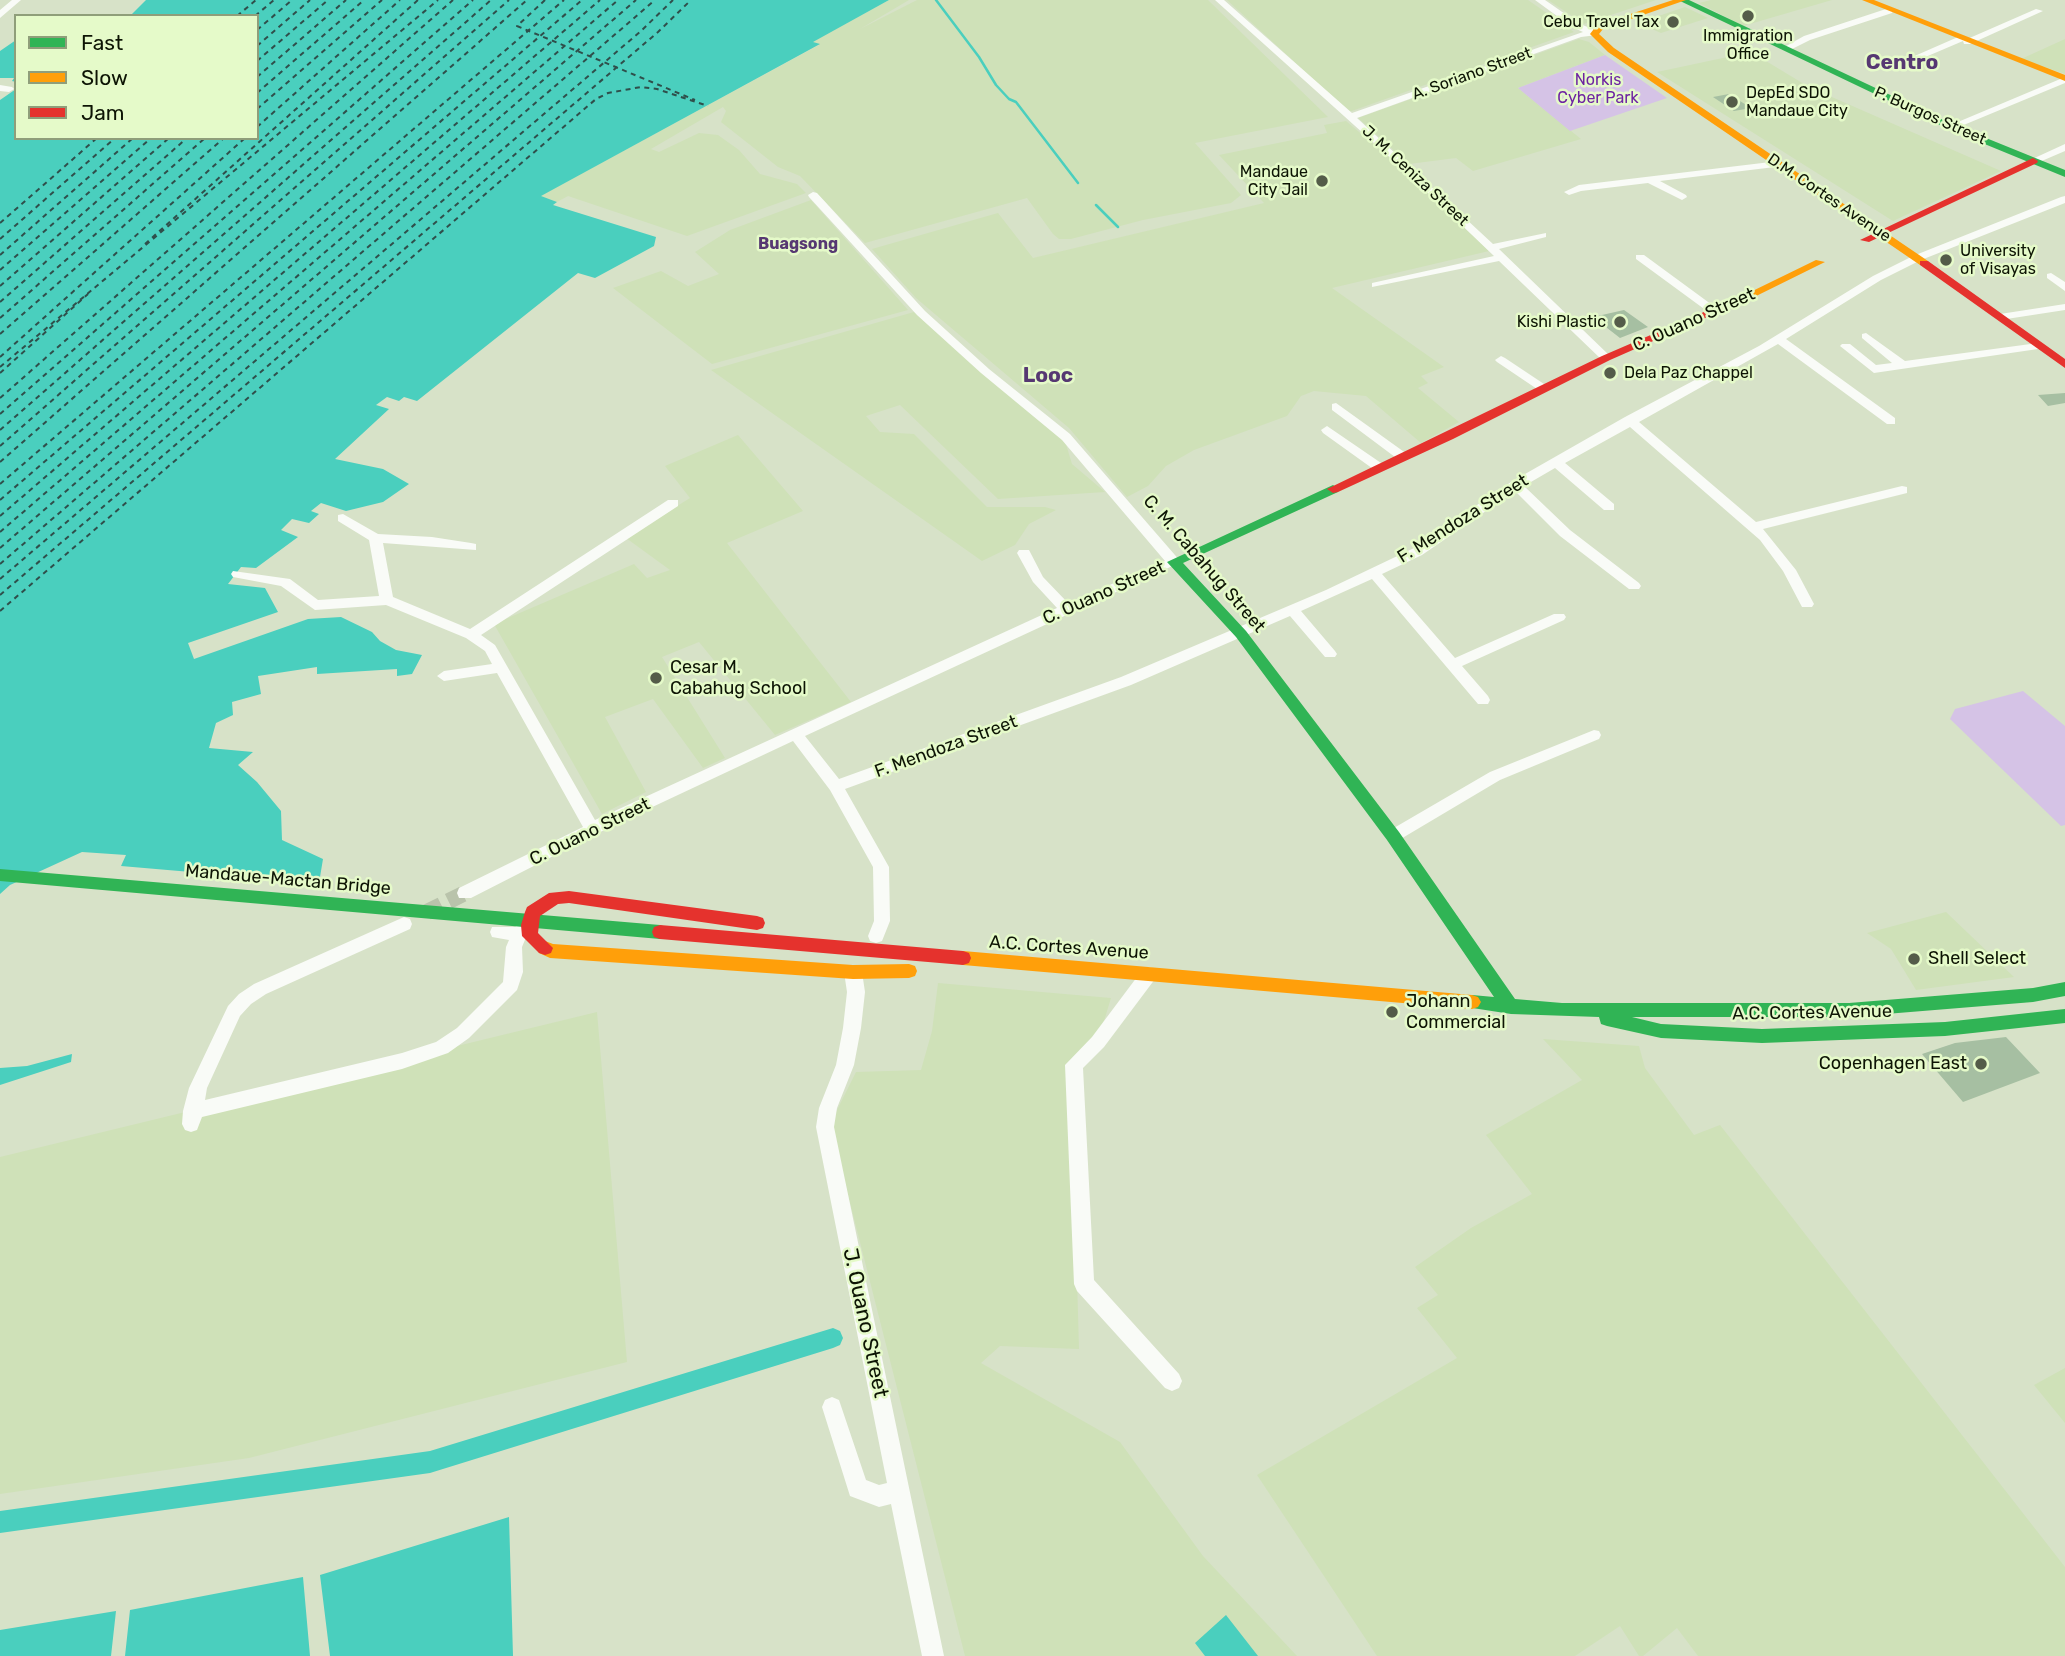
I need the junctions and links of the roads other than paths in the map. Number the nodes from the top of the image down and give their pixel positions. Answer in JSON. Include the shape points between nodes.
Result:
{"nodes":[{"id":1,"x":0,"y":0,"type":"edge"},
{"id":2,"x":17,"y":0,"type":"edge"},
{"id":3,"x":1219,"y":0,"type":"edge"},
{"id":4,"x":1539,"y":0,"type":"edge"},
{"id":5,"x":1682,"y":0,"type":"edge"},
{"id":6,"x":1866,"y":0,"type":"edge"},
{"id":7,"x":2039,"y":11,"type":"dead end"},
{"id":8,"x":1889,"y":12,"type":"junction"},
{"id":9,"x":0,"y":15,"type":"edge"},
{"id":10,"x":1594,"y":33,"type":"junction"},
{"id":11,"x":1964,"y":41,"type":"junction"},
{"id":12,"x":1785,"y":49,"type":"junction"},
{"id":13,"x":1899,"y":65,"type":"dead end"},
{"id":14,"x":2063,"y":78,"type":"edge"},
{"id":15,"x":1351,"y":117,"type":"junction"},
{"id":16,"x":1951,"y":127,"type":"junction"},
{"id":17,"x":2065,"y":146,"type":"edge"},
{"id":18,"x":2033,"y":161,"type":"junction"},
{"id":19,"x":1779,"y":164,"type":"junction"},
{"id":20,"x":2065,"y":174,"type":"edge"},
{"id":21,"x":1650,"y":180,"type":"junction"},
{"id":22,"x":1569,"y":192,"type":"dead end"},
{"id":23,"x":813,"y":195,"type":"dead end"},
{"id":24,"x":1682,"y":197,"type":"dead end"},
{"id":25,"x":2065,"y":199,"type":"edge"},
{"id":26,"x":1882,"y":233,"type":"junction"},
{"id":27,"x":1542,"y":235,"type":"dead end"},
{"id":28,"x":1865,"y":240,"type":"dead end"},
{"id":29,"x":1491,"y":248,"type":"junction"},
{"id":30,"x":1640,"y":257,"type":"dead end"},
{"id":31,"x":1500,"y":258,"type":"junction"},
{"id":32,"x":1917,"y":258,"type":"junction"},
{"id":33,"x":1821,"y":262,"type":"dead end"},
{"id":34,"x":2051,"y":276,"type":"dead end"},
{"id":35,"x":1376,"y":285,"type":"dead end"},
{"id":36,"x":2065,"y":288,"type":"edge"},
{"id":37,"x":2065,"y":307,"type":"edge"},
{"id":38,"x":1715,"y":312,"type":"junction"},
{"id":39,"x":2000,"y":317,"type":"junction"},
{"id":40,"x":1866,"y":336,"type":"dead end"},
{"id":41,"x":1779,"y":338,"type":"junction"},
{"id":42,"x":1846,"y":346,"type":"dead end"},
{"id":43,"x":2038,"y":346,"type":"junction"},
{"id":44,"x":1606,"y":358,"type":"junction"},
{"id":45,"x":1501,"y":360,"type":"dead end"},
{"id":46,"x":2065,"y":364,"type":"edge"},
{"id":47,"x":1902,"y":365,"type":"junction"},
{"id":48,"x":1544,"y":388,"type":"junction"},
{"id":49,"x":1336,"y":407,"type":"dead end"},
{"id":50,"x":1629,"y":421,"type":"junction"},
{"id":51,"x":1891,"y":421,"type":"dead end"},
{"id":52,"x":1327,"y":430,"type":"dead end"},
{"id":53,"x":1403,"y":457,"type":"junction"},
{"id":54,"x":1558,"y":464,"type":"junction"},
{"id":55,"x":1380,"y":468,"type":"junction"},
{"id":56,"x":1516,"y":485,"type":"junction"},
{"id":57,"x":1902,"y":490,"type":"dead end"},
{"id":58,"x":673,"y":503,"type":"dead end"},
{"id":59,"x":1609,"y":508,"type":"dead end"},
{"id":60,"x":343,"y":518,"type":"dead end"},
{"id":61,"x":1758,"y":531,"type":"junction"},
{"id":62,"x":375,"y":538,"type":"junction"},
{"id":63,"x":471,"y":547,"type":"dead end"},
{"id":64,"x":1024,"y":553,"type":"dead end"},
{"id":65,"x":1174,"y":562,"type":"junction"},
{"id":66,"x":1373,"y":572,"type":"junction"},
{"id":67,"x":239,"y":574,"type":"dead end"},
{"id":68,"x":1634,"y":586,"type":"dead end"},
{"id":69,"x":387,"y":600,"type":"junction"},
{"id":70,"x":1807,"y":604,"type":"dead end"},
{"id":71,"x":1066,"y":609,"type":"junction"},
{"id":72,"x":1293,"y":611,"type":"junction"},
{"id":73,"x":1559,"y":617,"type":"dead end"},
{"id":74,"x":1241,"y":634,"type":"junction"},
{"id":75,"x":471,"y":635,"type":"junction"},
{"id":76,"x":1330,"y":654,"type":"dead end"},
{"id":77,"x":1451,"y":665,"type":"junction"},
{"id":78,"x":500,"y":668,"type":"junction"},
{"id":79,"x":444,"y":676,"type":"dead end"},
{"id":80,"x":1483,"y":700,"type":"dead end"},
{"id":81,"x":795,"y":734,"type":"junction"},
{"id":82,"x":1594,"y":735,"type":"dead end"},
{"id":83,"x":836,"y":786,"type":"junction"},
{"id":84,"x":592,"y":830,"type":"junction"},
{"id":85,"x":1392,"y":836,"type":"junction"},
{"id":86,"x":0,"y":875,"type":"edge"},
{"id":87,"x":465,"y":893,"type":"tunnel mouth"},
{"id":88,"x":404,"y":924,"type":"dead end"},
{"id":89,"x":574,"y":924,"type":"joint"},
{"id":90,"x":524,"y":929,"type":"junction"},
{"id":91,"x":498,"y":932,"type":"dead end"},
{"id":92,"x":876,"y":936,"type":"junction"},
{"id":93,"x":1100,"y":970,"type":"junction"},
{"id":94,"x":920,"y":971,"type":"dead end"},
{"id":95,"x":1149,"y":974,"type":"junction"},
{"id":96,"x":854,"y":982,"type":"junction"},
{"id":97,"x":1068,"y":984,"type":"dead end"},
{"id":98,"x":2065,"y":989,"type":"edge"},
{"id":99,"x":1451,"y":1002,"type":"junction"},
{"id":100,"x":1511,"y":1007,"type":"junction"},
{"id":101,"x":1562,"y":1010,"type":"junction"},
{"id":102,"x":2065,"y":1016,"type":"edge"},
{"id":103,"x":1172,"y":1381,"type":"dead end"},
{"id":104,"x":832,"y":1407,"type":"dead end"},
{"id":105,"x":898,"y":1491,"type":"junction"},
{"id":106,"x":933,"y":1656,"type":"edge"}],
"edges":[{"from":1,"to":2,"type":"street"},
{"from":2,"to":9,"type":"street"},
{"from":3,"to":15,"type":"street","name":"J. M. Ceniza Street"},
{"from":4,"to":10,"type":"street"},
{"from":5,"to":10,"type":"main road","via":[[1600,27]]},
{"from":5,"to":12,"type":"main road","name":"P. Burgos Street"},
{"from":6,"to":8,"type":"main road"},
{"from":7,"to":11,"type":"street"},
{"from":8,"to":11,"type":"main road"},
{"from":8,"to":12,"type":"street"},
{"from":10,"to":15,"type":"street","name":"A. Soriano Street"},
{"from":10,"to":19,"type":"main road","name":"D.M. Cortes Avenue","via":[[1611,50]]},
{"from":11,"to":13,"type":"street"},
{"from":11,"to":14,"type":"main road"},
{"from":12,"to":16,"type":"main road","name":"P. Burgos Street"},
{"from":14,"to":16,"type":"street"},
{"from":15,"to":29,"type":"street","name":"J. M. Ceniza Street"},
{"from":16,"to":18,"type":"main road","name":"P. Burgos Street"},
{"from":17,"to":18,"type":"street"},
{"from":18,"to":20,"type":"main road","name":"P. Burgos Street"},
{"from":18,"to":26,"type":"main road"},
{"from":19,"to":21,"type":"street"},
{"from":19,"to":26,"type":"main road","name":"D.M. Cortes Avenue"},
{"from":21,"to":22,"type":"street"},
{"from":21,"to":24,"type":"street"},
{"from":23,"to":65,"type":"street","name":"C. M. Cabahug Street","via":[[921,313],[1066,437]]},
{"from":25,"to":32,"type":"street","name":"F. Mendoza Street"},
{"from":26,"to":28,"type":"main road"},
{"from":26,"to":32,"type":"main road","name":"D.M. Cortes Avenue"},
{"from":27,"to":29,"type":"street"},
{"from":29,"to":31,"type":"street","name":"J. M. Ceniza Street"},
{"from":30,"to":38,"type":"street"},
{"from":31,"to":35,"type":"street"},
{"from":31,"to":44,"type":"street","name":"J. M. Ceniza Street"},
{"from":32,"to":39,"type":"main road","name":"D.M. Cortes Avenue"},
{"from":32,"to":41,"type":"street","name":"F. Mendoza Street"},
{"from":33,"to":38,"type":"main road","name":"C. Ouano Street"},
{"from":34,"to":36,"type":"street"},
{"from":37,"to":39,"type":"street"},
{"from":38,"to":44,"type":"main road","name":"C. Ouano Street"},
{"from":39,"to":43,"type":"main road","name":"D.M. Cortes Avenue"},
{"from":40,"to":47,"type":"street"},
{"from":41,"to":50,"type":"street","name":"F. Mendoza Street"},
{"from":41,"to":51,"type":"street"},
{"from":42,"to":47,"type":"street","via":[[1874,369]]},
{"from":43,"to":46,"type":"main road","name":"D.M. Cortes Avenue"},
{"from":43,"to":47,"type":"street"},
{"from":44,"to":48,"type":"main road","name":"C. Ouano Street"},
{"from":45,"to":48,"type":"street"},
{"from":48,"to":53,"type":"main road","name":"C. Ouano Street"},
{"from":49,"to":53,"type":"street"},
{"from":50,"to":54,"type":"street","name":"F. Mendoza Street"},
{"from":50,"to":61,"type":"street"},
{"from":52,"to":55,"type":"street"},
{"from":53,"to":55,"type":"main road","name":"C. Ouano Street"},
{"from":54,"to":56,"type":"street","name":"F. Mendoza Street"},
{"from":54,"to":59,"type":"street"},
{"from":55,"to":65,"type":"main road","name":"C. Ouano Street"},
{"from":56,"to":66,"type":"street","name":"F. Mendoza Street","via":[[1417,552]]},
{"from":56,"to":68,"type":"street","via":[[1565,533]]},
{"from":57,"to":61,"type":"street"},
{"from":58,"to":75,"type":"street"},
{"from":60,"to":62,"type":"street"},
{"from":61,"to":70,"type":"street","via":[[1789,570]]},
{"from":62,"to":63,"type":"street"},
{"from":62,"to":69,"type":"street"},
{"from":64,"to":71,"type":"street","via":[[1038,579]]},
{"from":65,"to":71,"type":"street","name":"C. Ouano Street"},
{"from":65,"to":74,"type":"main road","name":"C. M. Cabahug Street"},
{"from":66,"to":72,"type":"street","name":"F. Mendoza Street"},
{"from":66,"to":77,"type":"street"},
{"from":67,"to":69,"type":"street","via":[[285,582],[315,605]]},
{"from":69,"to":75,"type":"street"},
{"from":71,"to":81,"type":"street","name":"C. Ouano Street"},
{"from":72,"to":74,"type":"street","name":"F. Mendoza Street"},
{"from":72,"to":76,"type":"street"},
{"from":73,"to":77,"type":"street"},
{"from":74,"to":83,"type":"street","name":"F. Mendoza Street","via":[[1126,681]]},
{"from":74,"to":85,"type":"main road","name":"C. M. Cabahug Street"},
{"from":75,"to":78,"type":"street","via":[[490,648]]},
{"from":77,"to":80,"type":"street"},
{"from":78,"to":79,"type":"street"},
{"from":78,"to":84,"type":"street"},
{"from":81,"to":83,"type":"street"},
{"from":81,"to":84,"type":"street","name":"C. Ouano Street"},
{"from":82,"to":85,"type":"street","via":[[1495,776]]},
{"from":83,"to":92,"type":"street","via":[[881,867],[882,921]]},
{"from":84,"to":87,"type":"street","name":"C. Ouano Street"},
{"from":85,"to":100,"type":"main road","name":"C. M. Cabahug Street"},
{"from":86,"to":89,"type":"main road","name":"Mandaue-Mactan Bridge"},
{"from":88,"to":90,"type":"street","via":[[244,999],[203,1077],[192,1117],[442,1048],[511,985],[514,947]]},
{"from":89,"to":93,"type":"main road","name":"A.C. Cortes Avenue"},
{"from":90,"to":91,"type":"street"},
{"from":90,"to":92,"type":"main road","via":[[541,905],[569,897]]},
{"from":90,"to":96,"type":"main road","via":[[550,951]]},
{"from":92,"to":99,"type":"main road","via":[[1162,966],[1432,987]]},
{"from":93,"to":95,"type":"main road","name":"A.C. Cortes Avenue"},
{"from":93,"to":97,"type":"main road"},
{"from":94,"to":96,"type":"main road","via":[[885,969]]},
{"from":95,"to":99,"type":"main road","name":"A.C. Cortes Avenue"},
{"from":95,"to":103,"type":"street","via":[[1098,1042],[1074,1065],[1084,1284]]},
{"from":96,"to":105,"type":"street","name":"J. Ouano Street","via":[[845,1065],[825,1127]]},
{"from":98,"to":101,"type":"main road","name":"A.C. Cortes Avenue","via":[[1849,1010]]},
{"from":99,"to":100,"type":"main road","name":"A.C. Cortes Avenue"},
{"from":100,"to":101,"type":"main road","name":"A.C. Cortes Avenue"},
{"from":101,"to":102,"type":"main road","name":"A.C. Cortes Avenue","via":[[1661,1031],[1762,1035],[1945,1029]]},
{"from":104,"to":105,"type":"street","via":[[858,1488],[880,1496]]},
{"from":105,"to":106,"type":"street","name":"J. Ouano Street"}]}
